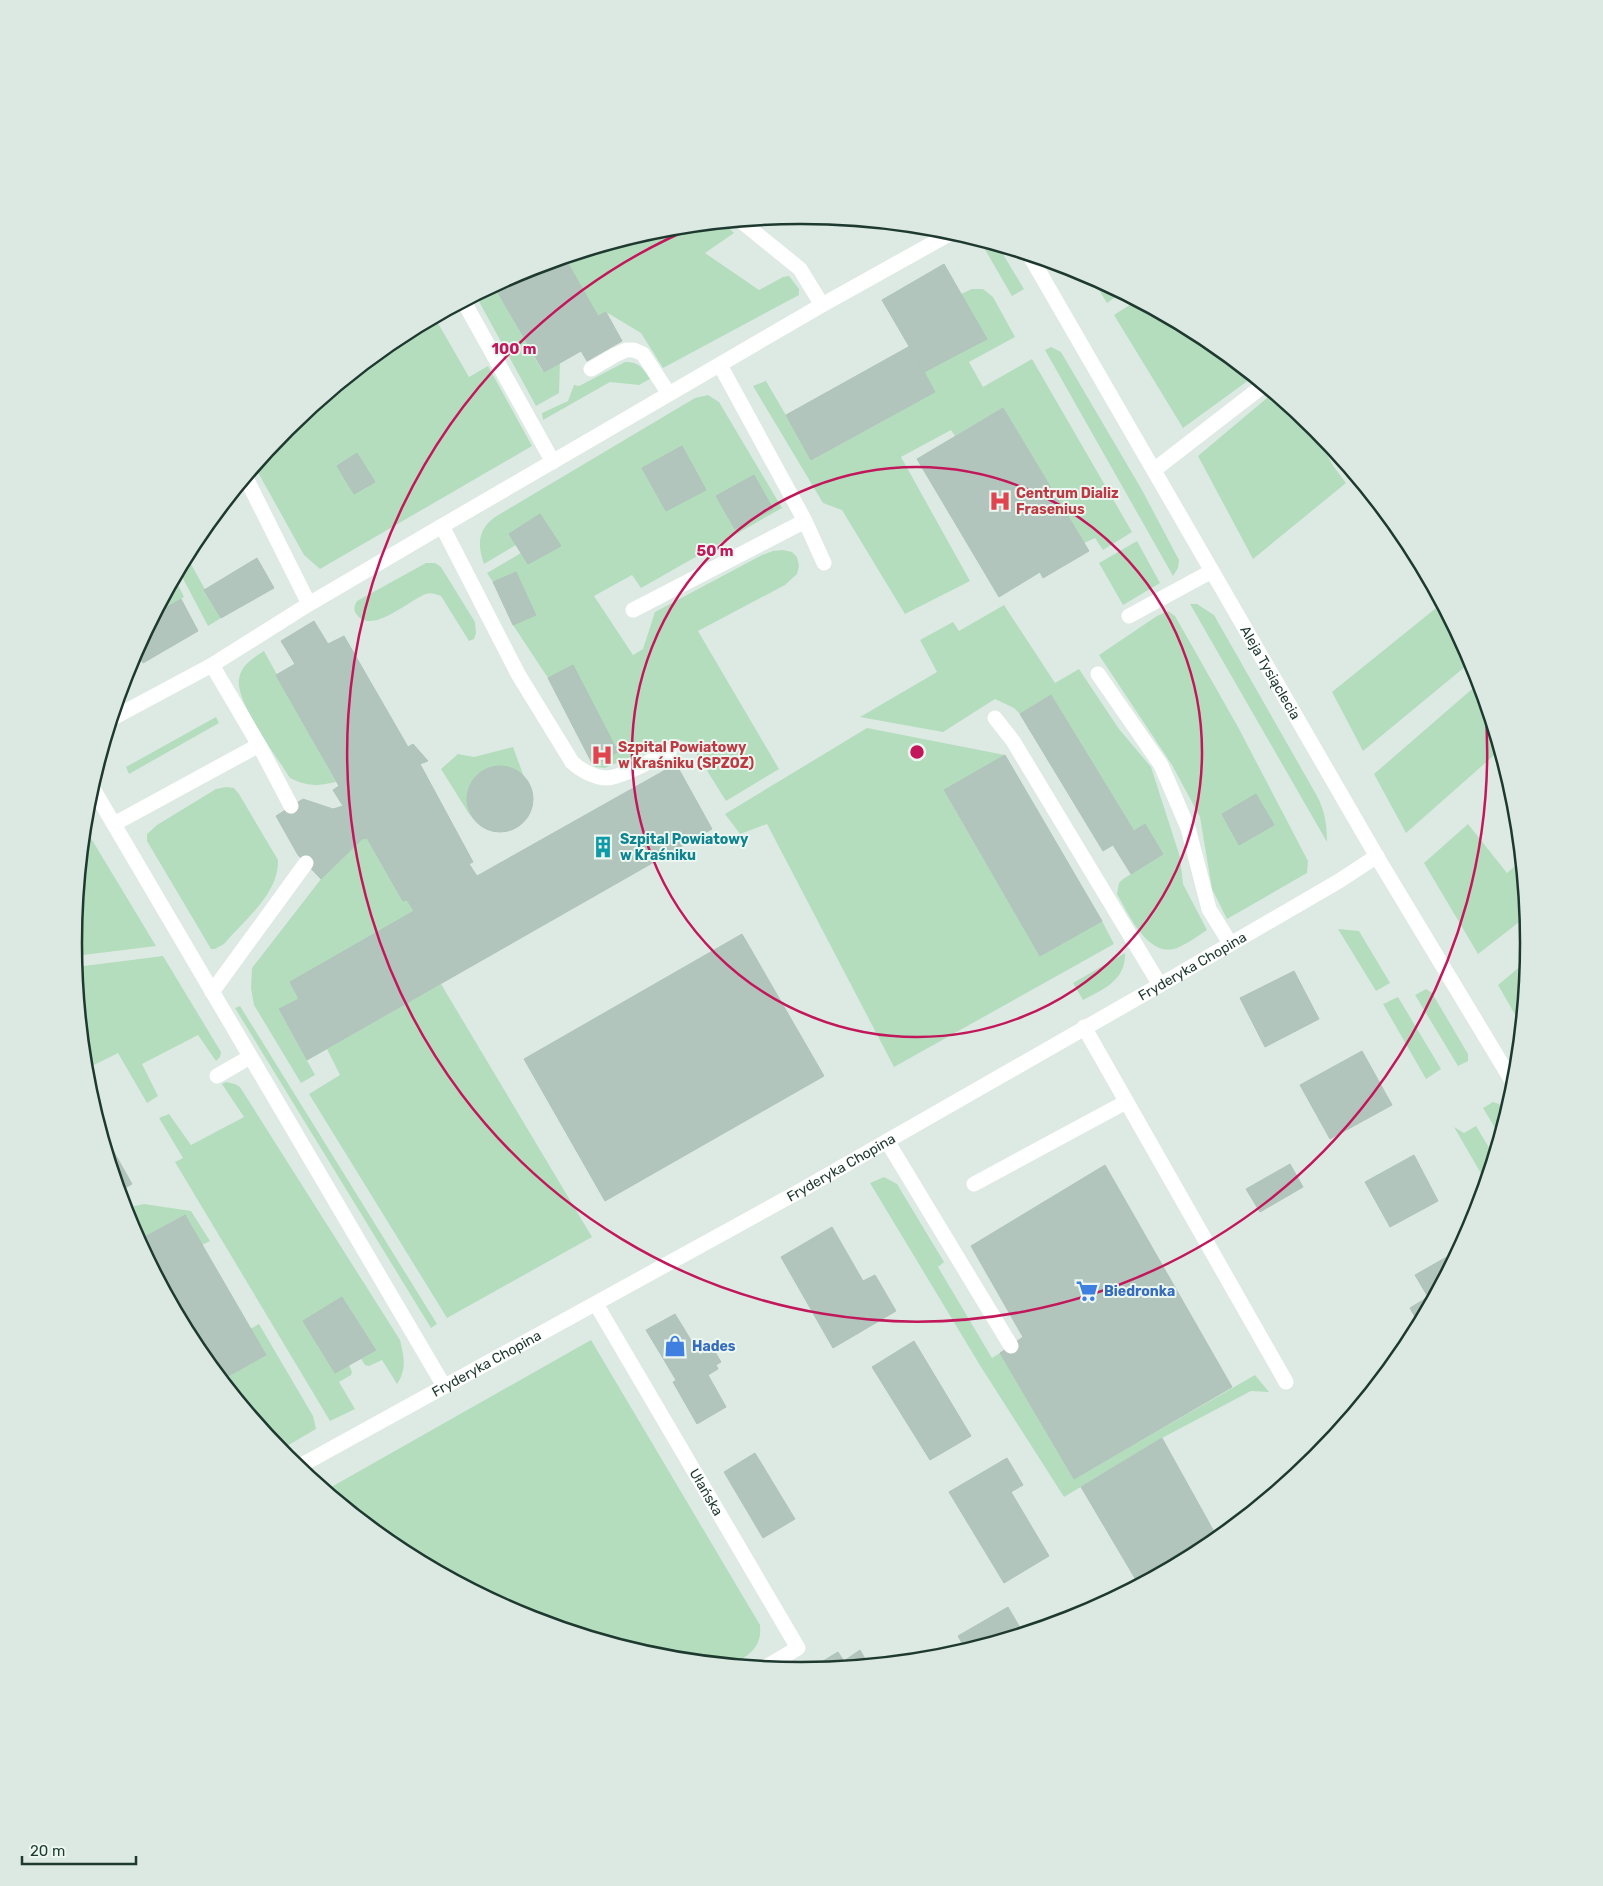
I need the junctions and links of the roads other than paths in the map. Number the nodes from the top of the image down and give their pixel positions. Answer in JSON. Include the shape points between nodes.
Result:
{"nodes":[{"id":1,"x":748,"y":227,"type":"edge"},
{"id":2,"x":942,"y":238,"type":"edge"},
{"id":3,"x":1034,"y":262,"type":"edge"},
{"id":4,"x":822,"y":305,"type":"junction"},
{"id":5,"x":467,"y":307,"type":"edge"},
{"id":6,"x":720,"y":365,"type":"junction"},
{"id":7,"x":591,"y":369,"type":"dead end"},
{"id":8,"x":1259,"y":389,"type":"edge"},
{"id":9,"x":669,"y":394,"type":"junction"},
{"id":10,"x":553,"y":462,"type":"junction"},
{"id":11,"x":1154,"y":470,"type":"junction"},
{"id":12,"x":249,"y":484,"type":"edge"},
{"id":13,"x":805,"y":521,"type":"junction"},
{"id":14,"x":442,"y":526,"type":"junction"},
{"id":15,"x":824,"y":563,"type":"dead end"},
{"id":16,"x":1212,"y":571,"type":"junction"},
{"id":17,"x":309,"y":604,"type":"junction"},
{"id":18,"x":633,"y":610,"type":"dead end"},
{"id":19,"x":1129,"y":616,"type":"dead end"},
{"id":20,"x":212,"y":665,"type":"junction"},
{"id":21,"x":1098,"y":674,"type":"dead end"},
{"id":22,"x":120,"y":714,"type":"edge"},
{"id":23,"x":995,"y":718,"type":"dead end"},
{"id":24,"x":259,"y":746,"type":"junction"},
{"id":25,"x":669,"y":752,"type":"dead end"},
{"id":26,"x":98,"y":796,"type":"edge"},
{"id":27,"x":291,"y":806,"type":"dead end"},
{"id":28,"x":114,"y":824,"type":"junction"},
{"id":29,"x":1377,"y":856,"type":"junction"},
{"id":30,"x":306,"y":863,"type":"dead end"},
{"id":31,"x":1230,"y":944,"type":"junction"},
{"id":32,"x":1160,"y":985,"type":"junction"},
{"id":33,"x":212,"y":992,"type":"junction"},
{"id":34,"x":1084,"y":1027,"type":"junction"},
{"id":35,"x":250,"y":1057,"type":"junction"},
{"id":36,"x":1508,"y":1075,"type":"edge"},
{"id":37,"x":217,"y":1076,"type":"dead end"},
{"id":38,"x":1126,"y":1102,"type":"junction"},
{"id":39,"x":887,"y":1141,"type":"junction"},
{"id":40,"x":974,"y":1184,"type":"dead end"},
{"id":41,"x":596,"y":1304,"type":"junction"},
{"id":42,"x":1011,"y":1346,"type":"dead end"},
{"id":43,"x":1286,"y":1382,"type":"dead end"},
{"id":44,"x":444,"y":1386,"type":"junction"},
{"id":45,"x":305,"y":1463,"type":"edge"},
{"id":46,"x":776,"y":1661,"type":"edge"}],
"edges":[{"from":1,"to":4,"type":"street","via":[[800,269]]},
{"from":2,"to":4,"type":"street"},
{"from":3,"to":11,"type":"street","name":"Aleja Tysiąclecia"},
{"from":4,"to":6,"type":"street"},
{"from":5,"to":10,"type":"street"},
{"from":6,"to":9,"type":"street"},
{"from":6,"to":13,"type":"street"},
{"from":7,"to":9,"type":"street","via":[[626,350],[634,350],[643,354]]},
{"from":8,"to":11,"type":"street"},
{"from":9,"to":10,"type":"street"},
{"from":10,"to":14,"type":"street"},
{"from":11,"to":16,"type":"street","name":"Aleja Tysiąclecia"},
{"from":12,"to":17,"type":"street"},
{"from":13,"to":15,"type":"street"},
{"from":13,"to":18,"type":"street"},
{"from":14,"to":17,"type":"street"},
{"from":14,"to":25,"type":"street","via":[[518,674],[580,770],[607,778]]},
{"from":16,"to":19,"type":"street"},
{"from":16,"to":29,"type":"street","name":"Aleja Tysiąclecia"},
{"from":17,"to":20,"type":"street"},
{"from":20,"to":22,"type":"street"},
{"from":20,"to":24,"type":"street"},
{"from":21,"to":31,"type":"street","via":[[1161,765],[1188,828],[1209,909]]},
{"from":23,"to":32,"type":"street","via":[[1013,741]]},
{"from":24,"to":27,"type":"street"},
{"from":24,"to":28,"type":"street"},
{"from":26,"to":28,"type":"street"},
{"from":28,"to":33,"type":"street"},
{"from":29,"to":31,"type":"street","name":"Fryderyka Chopina"},
{"from":29,"to":36,"type":"street","name":"Aleja Tysiąclecia"},
{"from":30,"to":33,"type":"street"},
{"from":31,"to":32,"type":"street","name":"Fryderyka Chopina"},
{"from":32,"to":34,"type":"street","name":"Fryderyka Chopina"},
{"from":33,"to":35,"type":"street"},
{"from":34,"to":38,"type":"street"},
{"from":34,"to":39,"type":"street","name":"Fryderyka Chopina"},
{"from":35,"to":37,"type":"street"},
{"from":35,"to":44,"type":"street"},
{"from":38,"to":40,"type":"street"},
{"from":38,"to":43,"type":"street"},
{"from":39,"to":41,"type":"street","name":"Fryderyka Chopina"},
{"from":39,"to":42,"type":"street"},
{"from":41,"to":44,"type":"street","name":"Fryderyka Chopina"},
{"from":41,"to":46,"type":"street","name":"Ułańska","via":[[798,1648]]},
{"from":44,"to":45,"type":"street","name":"Fryderyka Chopina"}]}
